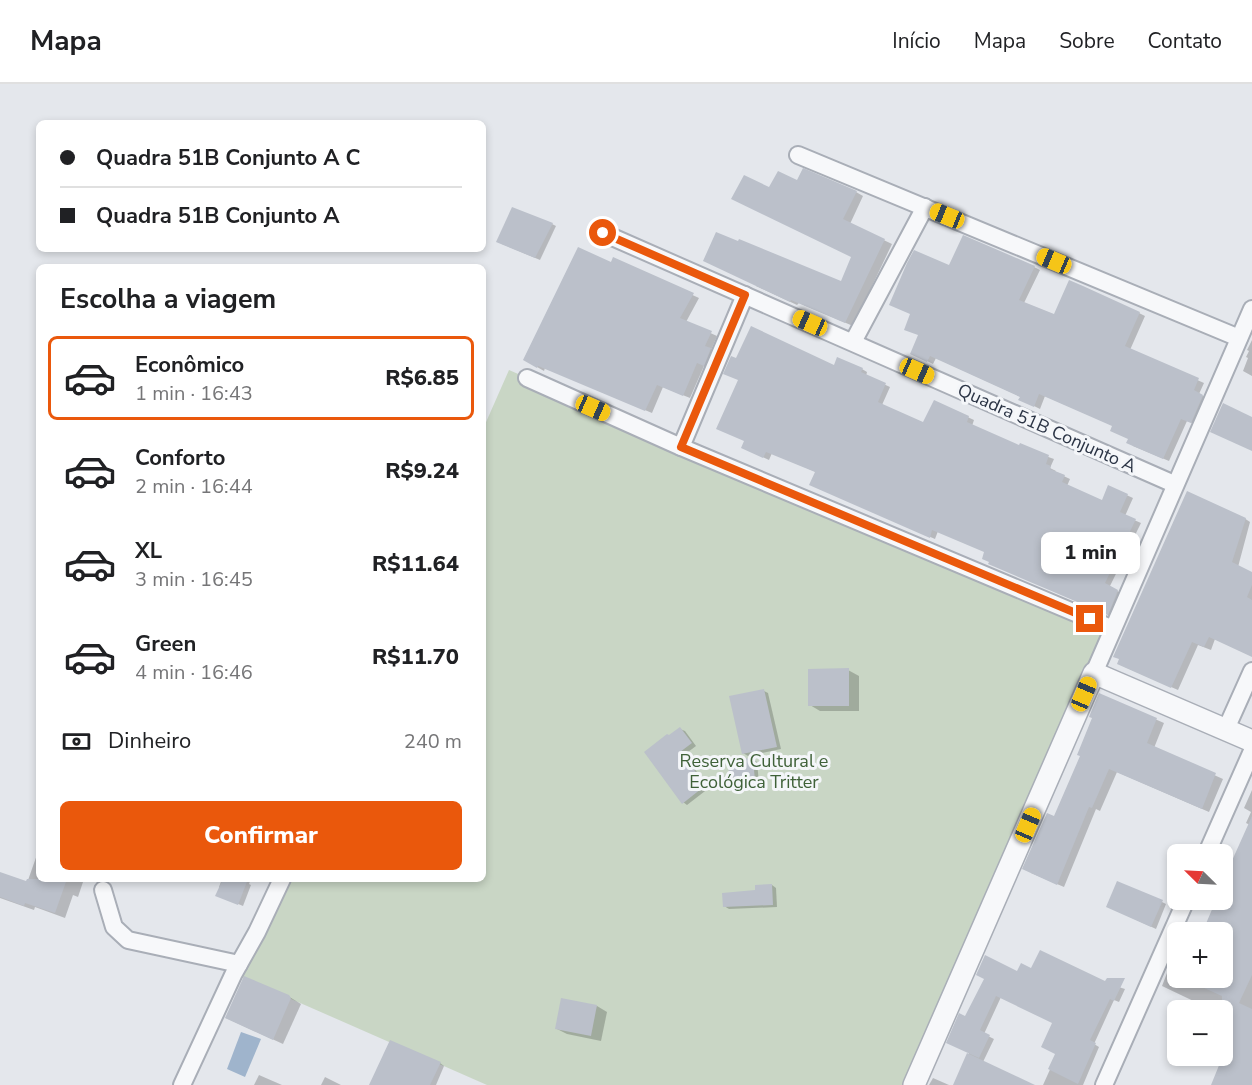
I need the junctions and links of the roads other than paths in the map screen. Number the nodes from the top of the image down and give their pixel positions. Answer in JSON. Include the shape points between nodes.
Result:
{"nodes":[{"id":1,"x":798,"y":155,"type":"dead end"},
{"id":2,"x":925,"y":207,"type":"junction"},
{"id":3,"x":603,"y":233,"type":"dead end"},
{"id":4,"x":745,"y":295,"type":"junction"},
{"id":5,"x":1252,"y":309,"type":"edge"},
{"id":6,"x":1239,"y":338,"type":"junction"},
{"id":7,"x":853,"y":342,"type":"junction"},
{"id":8,"x":527,"y":378,"type":"dead end"},
{"id":9,"x":681,"y":447,"type":"junction"},
{"id":10,"x":1174,"y":484,"type":"junction"},
{"id":11,"x":1111,"y":628,"type":"junction"},
{"id":12,"x":1252,"y":670,"type":"edge"},
{"id":13,"x":1094,"y":673,"type":"junction"},
{"id":14,"x":1226,"y":729,"type":"junction"},
{"id":15,"x":1252,"y":741,"type":"edge"},
{"id":16,"x":1252,"y":751,"type":"edge"},
{"id":17,"x":1211,"y":844,"type":"edge"},
{"id":18,"x":281,"y":882,"type":"edge"},
{"id":19,"x":103,"y":890,"type":"dead end"},
{"id":20,"x":1182,"y":910,"type":"edge"},
{"id":21,"x":239,"y":964,"type":"junction"},
{"id":22,"x":182,"y":1085,"type":"edge"},
{"id":23,"x":915,"y":1085,"type":"edge"},
{"id":24,"x":1104,"y":1085,"type":"edge"}],
"edges":[{"from":1,"to":2,"type":"street"},
{"from":2,"to":6,"type":"street"},
{"from":2,"to":7,"type":"street"},
{"from":3,"to":4,"type":"street","name":"Quadra 51B Conjunto A"},
{"from":4,"to":7,"type":"street","name":"Quadra 51B Conjunto A"},
{"from":4,"to":9,"type":"street"},
{"from":5,"to":6,"type":"street"},
{"from":6,"to":10,"type":"street"},
{"from":7,"to":10,"type":"street","name":"Quadra 51B Conjunto A"},
{"from":8,"to":9,"type":"street"},
{"from":9,"to":11,"type":"street"},
{"from":10,"to":11,"type":"street"},
{"from":11,"to":13,"type":"street"},
{"from":12,"to":14,"type":"street"},
{"from":13,"to":14,"type":"street"},
{"from":13,"to":23,"type":"street"},
{"from":14,"to":15,"type":"street"},
{"from":16,"to":17,"type":"street"},
{"from":18,"to":21,"type":"street"},
{"from":19,"to":21,"type":"street","via":[[114,927],[128,939]]},
{"from":20,"to":24,"type":"street"},
{"from":21,"to":22,"type":"street"}]}
